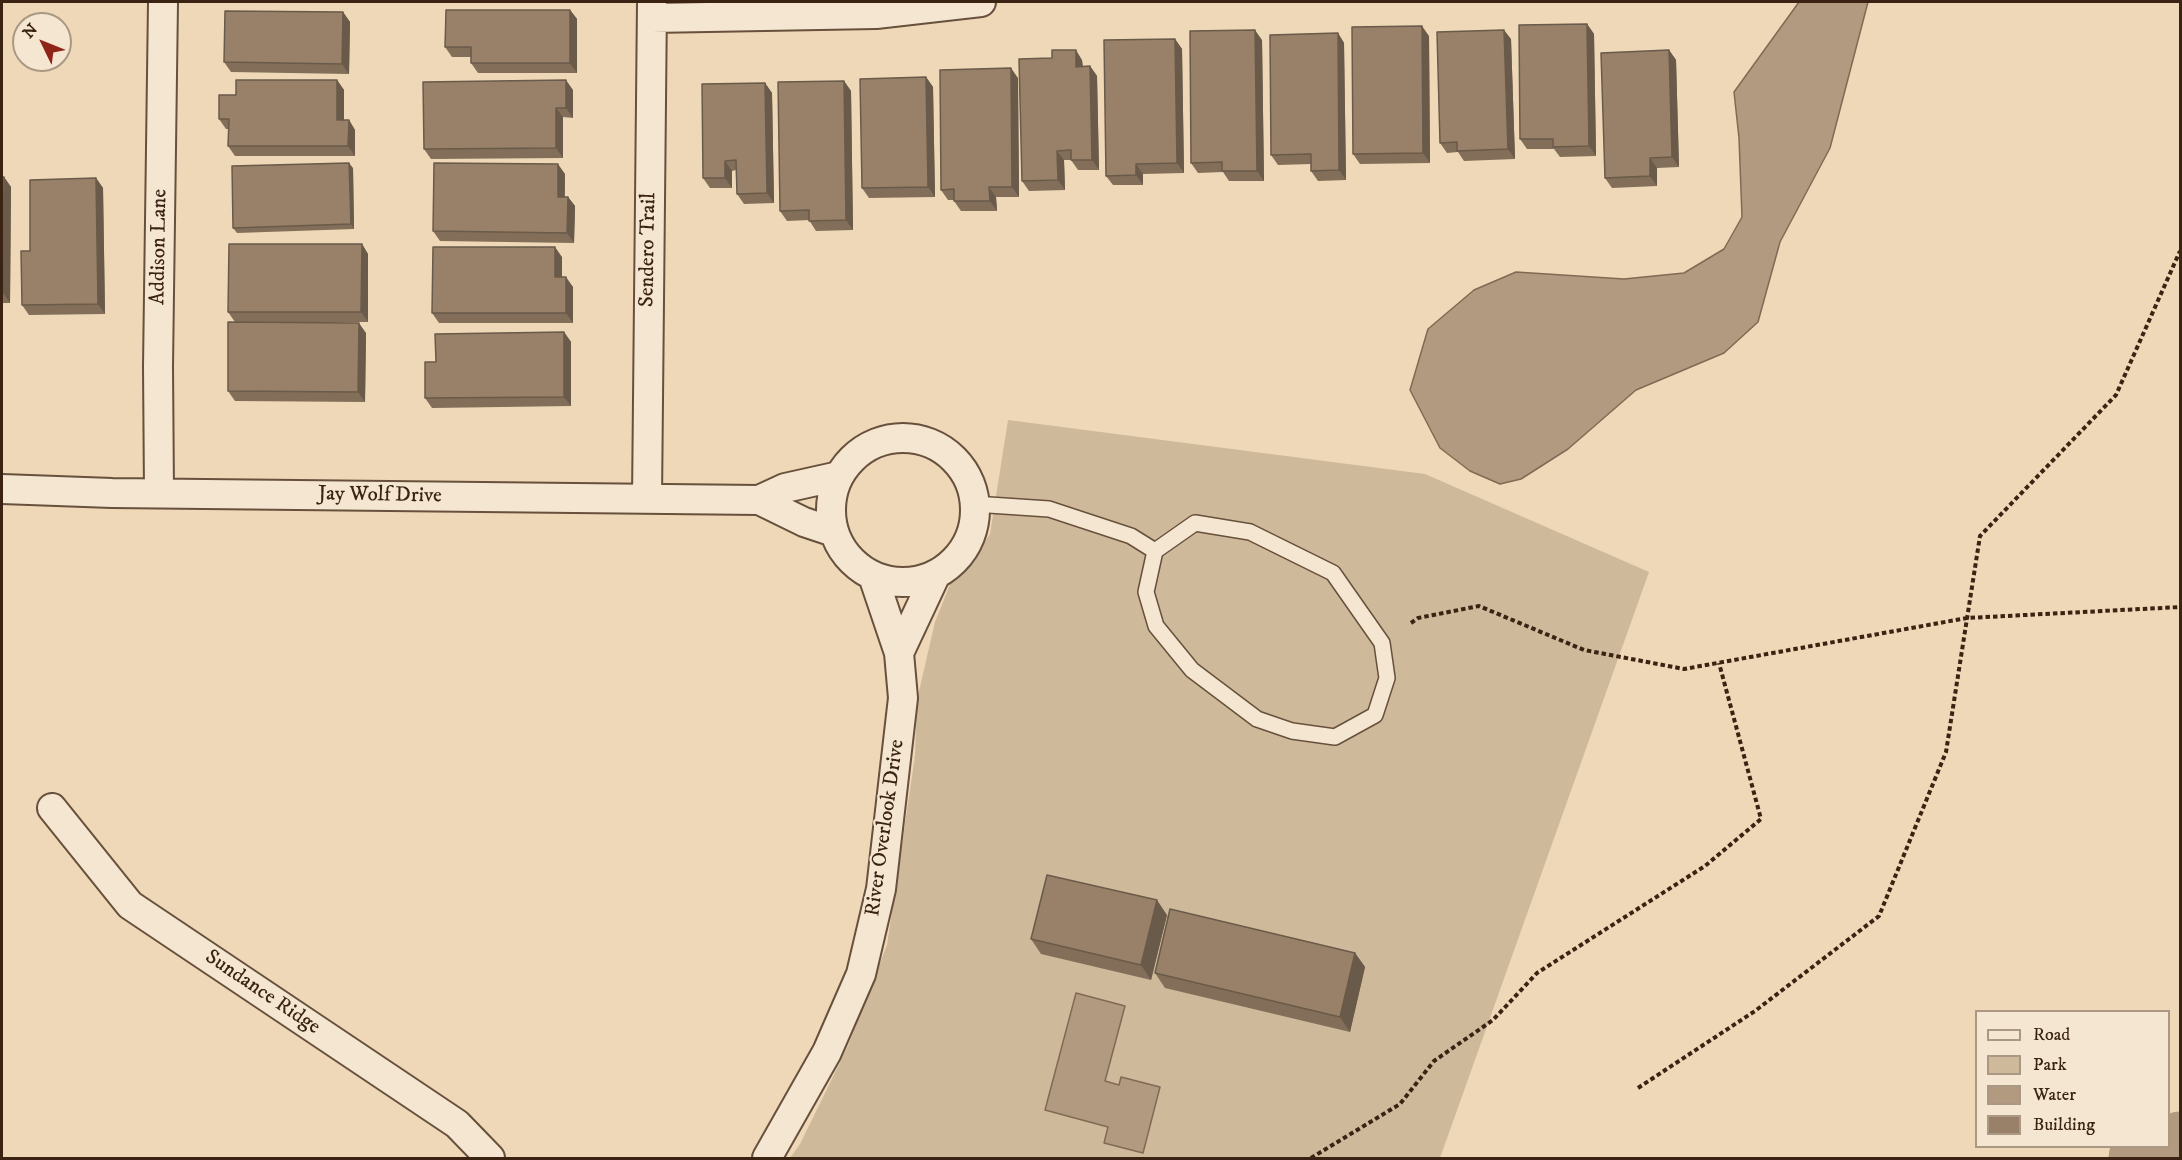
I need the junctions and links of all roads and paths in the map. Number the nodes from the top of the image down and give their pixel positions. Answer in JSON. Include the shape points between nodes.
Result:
{"nodes":[{"id":1,"x":163,"y":2,"type":"edge"},
{"id":2,"x":981,"y":2,"type":"edge"},
{"id":3,"x":652,"y":10,"type":"edge"},
{"id":4,"x":2181,"y":251,"type":"edge"},
{"id":5,"x":839,"y":477,"type":"junction"},
{"id":6,"x":2,"y":489,"type":"edge"},
{"id":7,"x":159,"y":493,"type":"junction"},
{"id":8,"x":647,"y":499,"type":"junction"},
{"id":9,"x":759,"y":500,"type":"junction"},
{"id":10,"x":974,"y":504,"type":"junction"},
{"id":11,"x":834,"y":532,"type":"junction"},
{"id":12,"x":1155,"y":551,"type":"junction"},
{"id":13,"x":936,"y":574,"type":"junction"},
{"id":14,"x":873,"y":576,"type":"junction"},
{"id":15,"x":2181,"y":607,"type":"edge"},
{"id":16,"x":1967,"y":618,"type":"junction"},
{"id":17,"x":1411,"y":623,"type":"dead end"},
{"id":18,"x":899,"y":653,"type":"junction"},
{"id":19,"x":1719,"y":663,"type":"junction"},
{"id":20,"x":52,"y":808,"type":"dead end"},
{"id":21,"x":1638,"y":1088,"type":"dead end"},
{"id":22,"x":490,"y":1158,"type":"edge"},
{"id":23,"x":767,"y":1158,"type":"edge"},
{"id":24,"x":1311,"y":1158,"type":"edge"}],
"edges":[{"from":1,"to":7,"type":"street","name":"Addison Lane"},
{"from":2,"to":3,"type":"street","via":[[876,14]]},
{"from":3,"to":8,"type":"street","name":"Sendero Trail"},
{"from":4,"to":16,"type":"path","via":[[2116,395],[1980,536]]},
{"from":5,"to":9,"type":"street","name":"Jay Wolf Drive","via":[[785,488]]},
{"from":5,"to":10,"type":"street","via":[[853,459],[871,446],[892,439],[914,439],[936,446],[954,459],[967,477]]},
{"from":5,"to":11,"type":"street","via":[[832,494]]},
{"from":6,"to":7,"type":"street","name":"Jay Wolf Drive"},
{"from":7,"to":8,"type":"street","name":"Jay Wolf Drive"},
{"from":8,"to":9,"type":"street","name":"Jay Wolf Drive"},
{"from":9,"to":11,"type":"street","name":"Jay Wolf Drive"},
{"from":10,"to":12,"type":"lane","via":[[1049,509],[1131,536]]},
{"from":10,"to":13,"type":"street","via":[[974,521],[967,542],[954,560]]},
{"from":11,"to":14,"type":"street","via":[[848,558]]},
{"from":12,"to":12,"type":"lane","via":[[1146,592],[1156,626],[1192,670],[1257,719],[1292,731],[1335,738],[1375,715],[1387,678],[1382,643],[1334,573],[1250,532],[1195,523]]},
{"from":13,"to":14,"type":"street","via":[[915,581],[893,582]]},
{"from":13,"to":18,"type":"street"},
{"from":14,"to":18,"type":"street","name":"River Overlook Drive"},
{"from":15,"to":16,"type":"path"},
{"from":16,"to":19,"type":"path"},
{"from":16,"to":21,"type":"path","via":[[1946,752],[1879,916],[1755,1011]]},
{"from":17,"to":19,"type":"path","via":[[1418,618],[1479,606],[1584,650],[1684,669]]},
{"from":18,"to":23,"type":"street","name":"River Overlook Drive","via":[[903,698],[881,889],[861,974],[827,1052]]},
{"from":19,"to":24,"type":"path","via":[[1761,819],[1705,866],[1537,973],[1493,1020],[1434,1061],[1400,1104]]},
{"from":20,"to":22,"type":"street","name":"Sundance Ridge","via":[[130,905],[457,1124]]}]}
